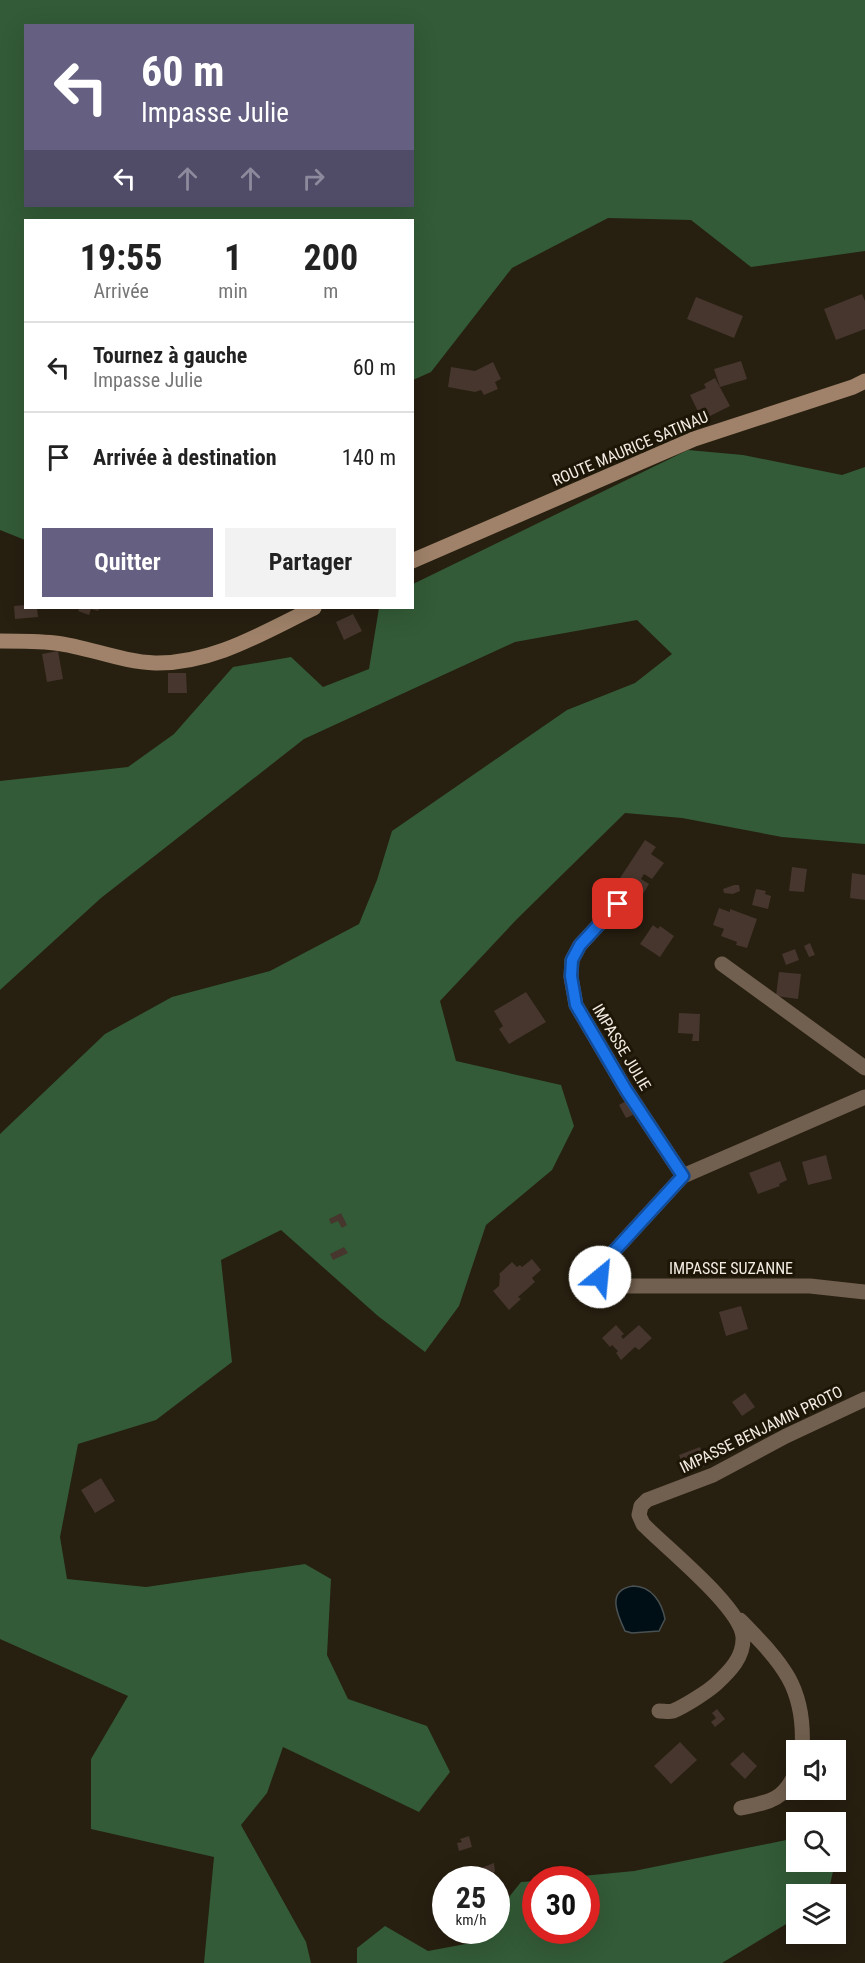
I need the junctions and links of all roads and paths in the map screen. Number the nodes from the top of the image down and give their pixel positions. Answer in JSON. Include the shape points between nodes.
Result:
{"nodes":[{"id":1,"x":865,"y":381,"type":"edge"},
{"id":2,"x":414,"y":560,"type":"edge"},
{"id":3,"x":312,"y":609,"type":"edge"},
{"id":4,"x":0,"y":641,"type":"edge"},
{"id":5,"x":618,"y":904,"type":"dead end"},
{"id":6,"x":722,"y":964,"type":"dead end"},
{"id":7,"x":865,"y":1068,"type":"edge"},
{"id":8,"x":865,"y":1097,"type":"edge"},
{"id":9,"x":683,"y":1176,"type":"junction"},
{"id":10,"x":865,"y":1292,"type":"edge"},
{"id":11,"x":865,"y":1399,"type":"edge"},
{"id":12,"x":734,"y":1614,"type":"junction"},
{"id":13,"x":659,"y":1711,"type":"dead end"},
{"id":14,"x":801,"y":1740,"type":"edge"},
{"id":15,"x":786,"y":1790,"type":"edge"},
{"id":16,"x":741,"y":1808,"type":"dead end"}],
"edges":[{"from":1,"to":2,"type":"main road","name":"ROUTE MAURICE SATINAU","via":[[694,439]]},
{"from":3,"to":4,"type":"main road","via":[[229,649],[200,658],[156,663],[56,643]]},
{"from":5,"to":9,"type":"street","name":"IMPASSE JULIE","via":[[580,945],[572,960],[576,1005]]},
{"from":6,"to":7,"type":"street"},
{"from":8,"to":9,"type":"street"},
{"from":9,"to":10,"type":"street","name":"IMPASSE SUZANNE","via":[[607,1259],[600,1277],[606,1283],[810,1287]]},
{"from":11,"to":12,"type":"street","name":"IMPASSE BENJAMIN PROTO","via":[[713,1475],[647,1500],[641,1506],[643,1524]]},
{"from":12,"to":13,"type":"street","via":[[743,1635],[733,1667],[713,1686],[671,1712]]},
{"from":12,"to":14,"type":"street","via":[[765,1646],[795,1689]]},
{"from":15,"to":16,"type":"street","via":[[774,1800]]}]}
